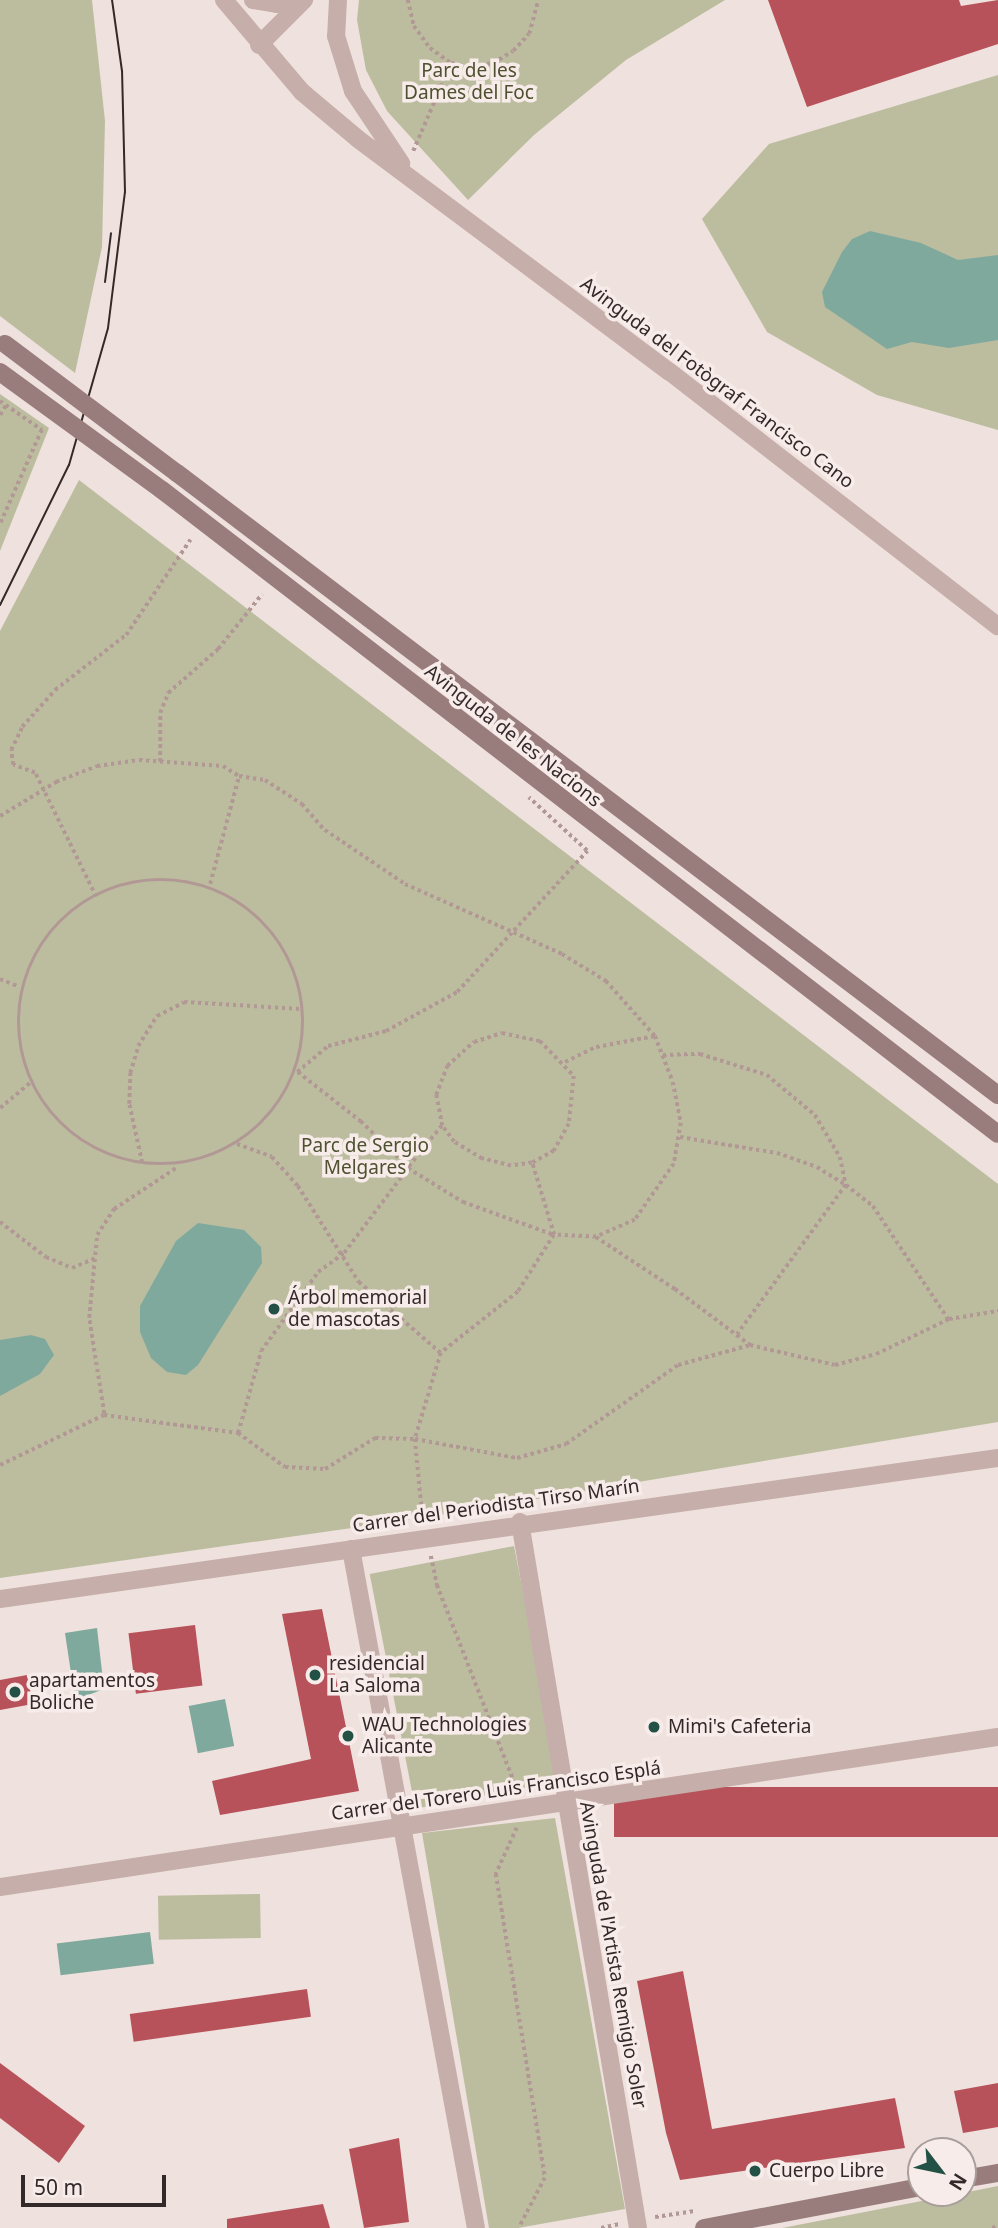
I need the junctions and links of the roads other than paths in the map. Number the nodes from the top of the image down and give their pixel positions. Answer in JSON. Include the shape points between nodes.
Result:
{"nodes":[{"id":1,"x":224,"y":0,"type":"edge"},
{"id":2,"x":253,"y":0,"type":"edge"},
{"id":3,"x":297,"y":0,"type":"edge"},
{"id":4,"x":303,"y":0,"type":"edge"},
{"id":5,"x":338,"y":0,"type":"edge"},
{"id":6,"x":259,"y":45,"type":"junction"},
{"id":7,"x":409,"y":175,"type":"junction"},
{"id":8,"x":3,"y":342,"type":"edge"},
{"id":9,"x":0,"y":372,"type":"edge"},
{"id":10,"x":998,"y":626,"type":"edge"},
{"id":11,"x":998,"y":1095,"type":"edge"},
{"id":12,"x":998,"y":1134,"type":"edge"},
{"id":13,"x":998,"y":1458,"type":"edge"},
{"id":14,"x":520,"y":1522,"type":"junction"},
{"id":15,"x":351,"y":1549,"type":"junction"},
{"id":16,"x":0,"y":1599,"type":"edge"},
{"id":17,"x":998,"y":1737,"type":"edge"},
{"id":18,"x":566,"y":1803,"type":"junction"},
{"id":19,"x":402,"y":1826,"type":"junction"},
{"id":20,"x":0,"y":1887,"type":"edge"},
{"id":21,"x":998,"y":2173,"type":"edge"},
{"id":22,"x":977,"y":2177,"type":"edge"},
{"id":23,"x":907,"y":2190,"type":"edge"},
{"id":24,"x":476,"y":2228,"type":"edge"},
{"id":25,"x":638,"y":2228,"type":"edge"},
{"id":26,"x":704,"y":2228,"type":"edge"}],
"edges":[{"from":1,"to":6,"type":"street","name":"Avinguda del Fotògraf Francisco Cano"},
{"from":2,"to":3,"type":"street","via":[[277,4]]},
{"from":4,"to":6,"type":"street"},
{"from":5,"to":7,"type":"street","name":"Avinguda del Fotògraf Francisco Cano","via":[[337,36],[352,91]]},
{"from":6,"to":7,"type":"street","name":"Avinguda del Fotògraf Francisco Cano","via":[[302,92]]},
{"from":7,"to":10,"type":"street","name":"Avinguda del Fotògraf Francisco Cano"},
{"from":8,"to":11,"type":"street","name":"Avinguda de les Nacions","bridge":true},
{"from":9,"to":12,"type":"street","name":"Avinguda de les Nacions","bridge":true,"via":[[162,490]]},
{"from":13,"to":14,"type":"street","name":"Carrer del Periodista Tirso Marín"},
{"from":14,"to":15,"type":"street","name":"Carrer del Periodista Tirso Marín"},
{"from":14,"to":18,"type":"street","name":"Avinguda de l'Artista Remigio Soler"},
{"from":15,"to":16,"type":"street","name":"Carrer del Periodista Tirso Marín"},
{"from":15,"to":19,"type":"street"},
{"from":17,"to":18,"type":"street","name":"Carrer del Torero Luis Francisco Esplá"},
{"from":18,"to":19,"type":"street","name":"Carrer del Torero Luis Francisco Esplá"},
{"from":18,"to":25,"type":"street","name":"Avinguda de l'Artista Remigio Soler"},
{"from":19,"to":20,"type":"street","name":"Carrer del Torero Luis Francisco Esplá"},
{"from":19,"to":24,"type":"street"},
{"from":21,"to":22,"type":"street"},
{"from":23,"to":26,"type":"street"}]}
